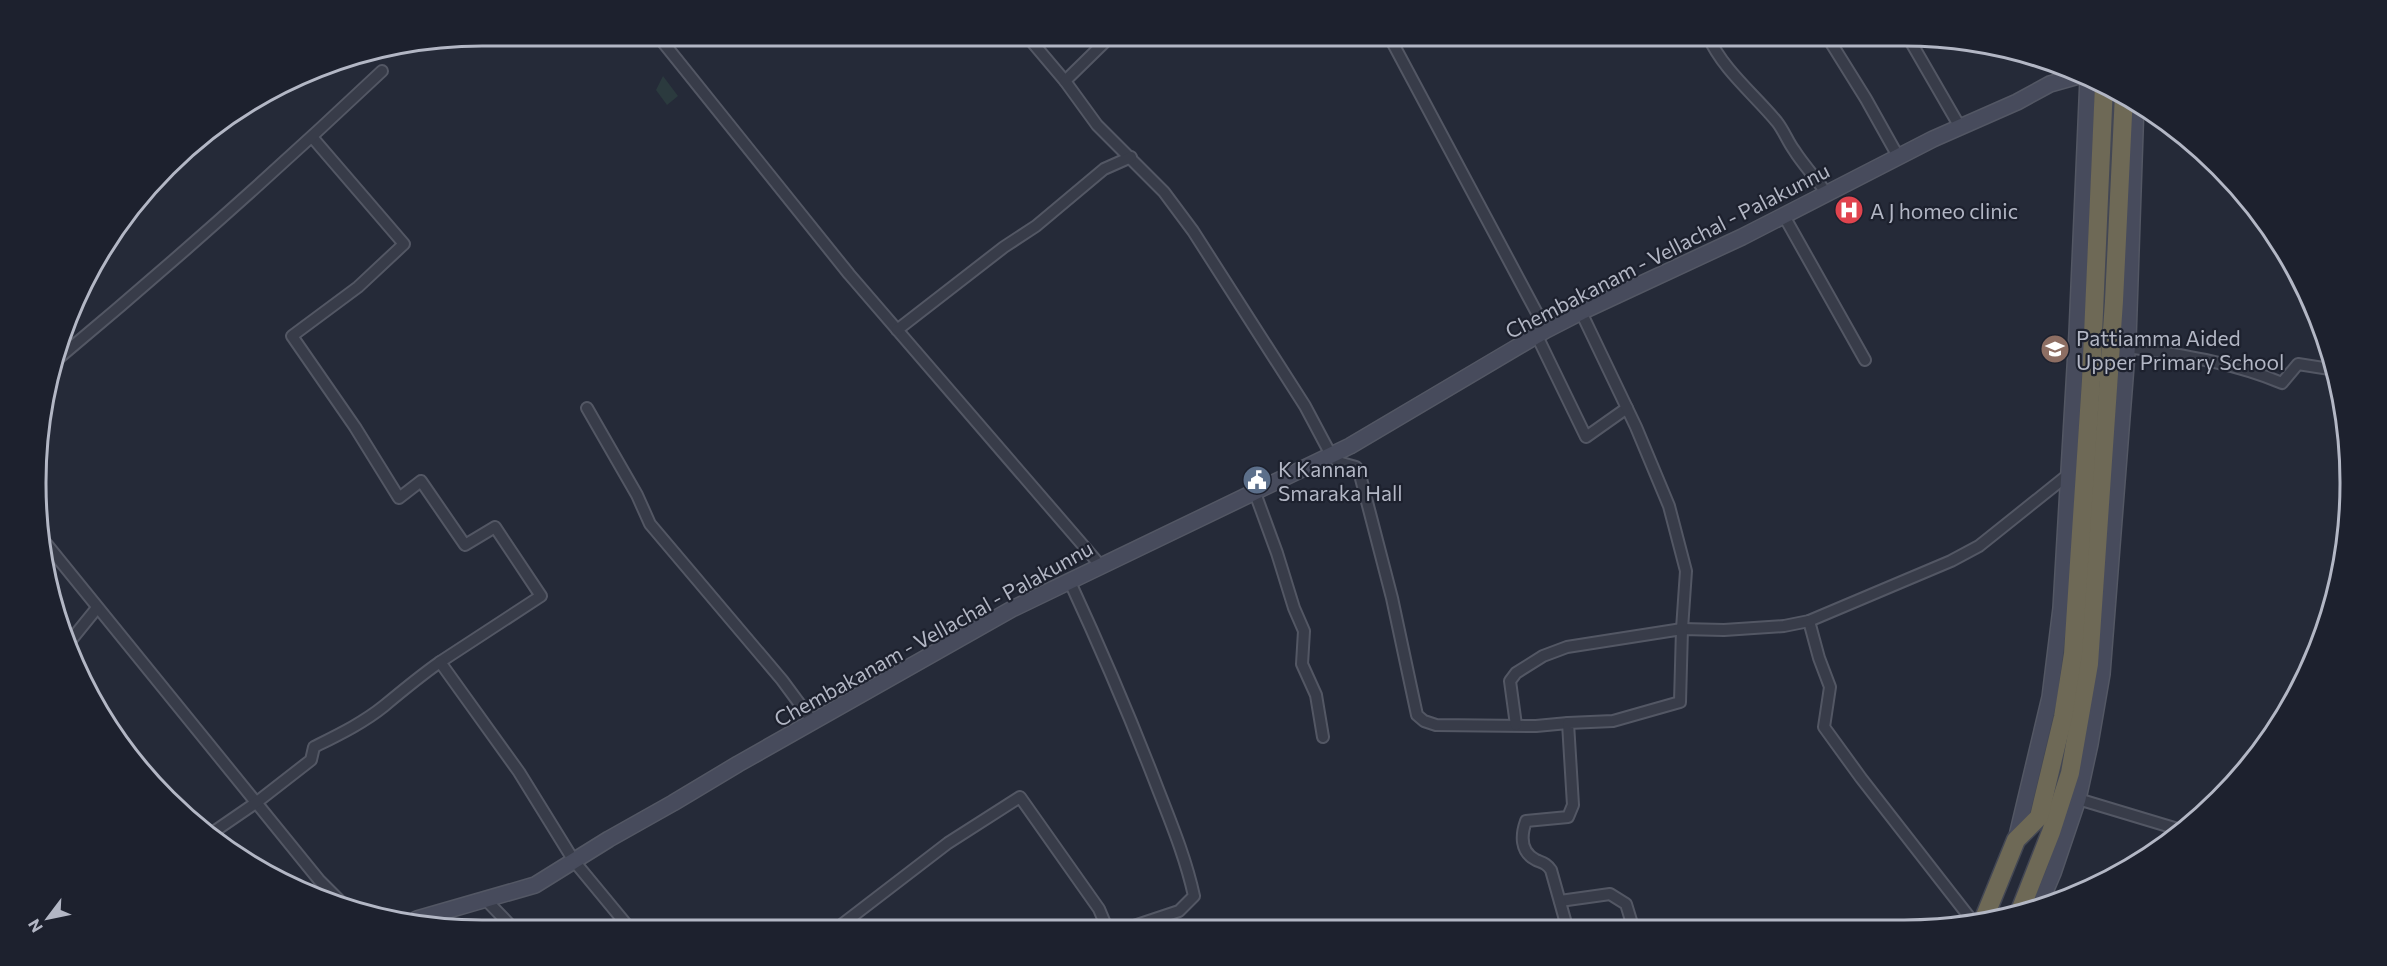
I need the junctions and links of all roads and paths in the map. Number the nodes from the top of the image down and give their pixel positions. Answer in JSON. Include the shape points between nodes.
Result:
{"nodes":[{"id":1,"x":666,"y":46,"type":"edge"},
{"id":2,"x":1035,"y":46,"type":"edge"},
{"id":3,"x":1101,"y":46,"type":"edge"},
{"id":4,"x":1394,"y":46,"type":"edge"},
{"id":5,"x":1713,"y":46,"type":"edge"},
{"id":6,"x":1833,"y":46,"type":"edge"},
{"id":7,"x":1913,"y":46,"type":"edge"},
{"id":8,"x":382,"y":71,"type":"dead end"},
{"id":9,"x":2068,"y":79,"type":"edge"},
{"id":10,"x":1065,"y":81,"type":"junction"},
{"id":11,"x":2088,"y":88,"type":"edge"},
{"id":12,"x":2104,"y":96,"type":"edge"},
{"id":13,"x":2123,"y":106,"type":"edge"},
{"id":14,"x":2136,"y":113,"type":"edge"},
{"id":15,"x":1960,"y":128,"type":"junction"},
{"id":16,"x":312,"y":137,"type":"junction"},
{"id":17,"x":1131,"y":157,"type":"junction"},
{"id":18,"x":1899,"y":158,"type":"junction"},
{"id":19,"x":1827,"y":194,"type":"junction"},
{"id":20,"x":1784,"y":216,"type":"junction"},
{"id":21,"x":1581,"y":312,"type":"junction"},
{"id":22,"x":897,"y":330,"type":"junction"},
{"id":23,"x":1541,"y":333,"type":"junction"},
{"id":24,"x":2128,"y":347,"type":"junction"},
{"id":25,"x":67,"y":351,"type":"edge"},
{"id":26,"x":1865,"y":360,"type":"dead end"},
{"id":27,"x":2325,"y":368,"type":"edge"},
{"id":28,"x":587,"y":408,"type":"dead end"},
{"id":29,"x":1627,"y":408,"type":"junction"},
{"id":30,"x":1330,"y":455,"type":"junction"},
{"id":31,"x":2069,"y":474,"type":"junction"},
{"id":32,"x":1255,"y":493,"type":"junction"},
{"id":33,"x":52,"y":551,"type":"edge"},
{"id":34,"x":1101,"y":565,"type":"junction"},
{"id":35,"x":1070,"y":582,"type":"junction"},
{"id":36,"x":97,"y":608,"type":"junction"},
{"id":37,"x":1809,"y":621,"type":"junction"},
{"id":38,"x":1682,"y":629,"type":"junction"},
{"id":39,"x":75,"y":636,"type":"edge"},
{"id":40,"x":440,"y":662,"type":"junction"},
{"id":41,"x":813,"y":722,"type":"junction"},
{"id":42,"x":1568,"y":723,"type":"junction"},
{"id":43,"x":1516,"y":725,"type":"junction"},
{"id":44,"x":1323,"y":737,"type":"dead end"},
{"id":45,"x":2078,"y":799,"type":"junction"},
{"id":46,"x":257,"y":802,"type":"junction"},
{"id":47,"x":2172,"y":827,"type":"edge"},
{"id":48,"x":218,"y":830,"type":"edge"},
{"id":49,"x":2016,"y":840,"type":"junction"},
{"id":50,"x":574,"y":861,"type":"junction"},
{"id":51,"x":330,"y":891,"type":"edge"},
{"id":52,"x":2043,"y":896,"type":"edge"},
{"id":53,"x":487,"y":901,"type":"junction"},
{"id":54,"x":1560,"y":901,"type":"junction"},
{"id":55,"x":2023,"y":903,"type":"edge"},
{"id":56,"x":1987,"y":911,"type":"edge"},
{"id":57,"x":1968,"y":915,"type":"edge"},
{"id":58,"x":428,"y":916,"type":"edge"},
{"id":59,"x":505,"y":920,"type":"edge"},
{"id":60,"x":623,"y":920,"type":"edge"},
{"id":61,"x":848,"y":920,"type":"edge"},
{"id":62,"x":1104,"y":920,"type":"edge"},
{"id":63,"x":1152,"y":920,"type":"edge"},
{"id":64,"x":1565,"y":920,"type":"edge"},
{"id":65,"x":1631,"y":920,"type":"edge"}],
"edges":[{"from":1,"to":22,"type":"street"},
{"from":2,"to":10,"type":"street"},
{"from":3,"to":10,"type":"street"},
{"from":4,"to":23,"type":"street"},
{"from":5,"to":19,"type":"street","via":[[1778,123]]},
{"from":6,"to":18,"type":"street"},
{"from":7,"to":15,"type":"street"},
{"from":8,"to":16,"type":"street"},
{"from":9,"to":15,"type":"main road","name":"Chembakanam - Vellachal - Palakunnu"},
{"from":10,"to":17,"type":"street","via":[[1097,125]]},
{"from":11,"to":31,"type":"main road"},
{"from":12,"to":49,"type":"highway","via":[[2073,654],[2063,717],[2039,816]]},
{"from":13,"to":55,"type":"highway","via":[[2115,301],[2089,664],[2070,773]]},
{"from":14,"to":24,"type":"main road"},
{"from":15,"to":18,"type":"main road","name":"Chembakanam - Vellachal - Palakunnu"},
{"from":16,"to":25,"type":"street","via":[[169,266]]},
{"from":16,"to":40,"type":"street","via":[[404,244],[358,287],[292,336],[399,498],[420,481],[465,545],[495,527],[541,596]]},
{"from":17,"to":22,"type":"street","via":[[1104,169],[1036,226]]},
{"from":17,"to":30,"type":"street","via":[[1193,231],[1305,406]]},
{"from":18,"to":19,"type":"main road","name":"Chembakanam - Vellachal - Palakunnu"},
{"from":19,"to":20,"type":"main road","name":"Chembakanam - Vellachal - Palakunnu"},
{"from":20,"to":21,"type":"main road","name":"Chembakanam - Vellachal - Palakunnu"},
{"from":20,"to":26,"type":"street"},
{"from":21,"to":23,"type":"main road","name":"Chembakanam - Vellachal - Palakunnu"},
{"from":21,"to":29,"type":"street"},
{"from":22,"to":34,"type":"street"},
{"from":23,"to":29,"type":"street","via":[[1586,437]]},
{"from":23,"to":30,"type":"main road","name":"Chembakanam - Vellachal - Palakunnu","via":[[1373,434]]},
{"from":24,"to":27,"type":"street","via":[[2253,370],[2282,382],[2298,364]]},
{"from":24,"to":45,"type":"main road","via":[[2102,674]]},
{"from":28,"to":41,"type":"street","via":[[650,524]]},
{"from":29,"to":38,"type":"street","via":[[1669,506],[1686,571]]},
{"from":30,"to":32,"type":"main road","name":"Chembakanam - Vellachal - Palakunnu"},
{"from":30,"to":43,"type":"street","via":[[1359,471],[1417,715],[1436,725]]},
{"from":31,"to":37,"type":"street","via":[[1979,546]]},
{"from":31,"to":49,"type":"main road","via":[[2061,608],[2050,698]]},
{"from":32,"to":34,"type":"main road","name":"Chembakanam - Vellachal - Palakunnu"},
{"from":32,"to":44,"type":"street","via":[[1304,631],[1302,664],[1316,695]]},
{"from":33,"to":36,"type":"street"},
{"from":34,"to":35,"type":"main road","name":"Chembakanam - Vellachal - Palakunnu"},
{"from":35,"to":41,"type":"main road","name":"Chembakanam - Vellachal - Palakunnu","via":[[966,634]]},
{"from":35,"to":63,"type":"street","via":[[1107,660],[1187,866],[1194,896],[1179,911]]},
{"from":36,"to":39,"type":"street"},
{"from":36,"to":46,"type":"street"},
{"from":37,"to":38,"type":"street","via":[[1724,630]]},
{"from":37,"to":57,"type":"street","via":[[1830,687],[1824,727]]},
{"from":38,"to":42,"type":"street","via":[[1680,702],[1613,721]]},
{"from":38,"to":43,"type":"street","via":[[1567,647],[1543,656],[1510,681]]},
{"from":40,"to":46,"type":"street","via":[[383,706],[314,747],[311,760]]},
{"from":40,"to":50,"type":"street","via":[[519,772]]},
{"from":41,"to":50,"type":"main road","name":"Chembakanam - Vellachal - Palakunnu"},
{"from":42,"to":43,"type":"street"},
{"from":42,"to":54,"type":"street","via":[[1573,806],[1568,817],[1526,821],[1521,841],[1530,856],[1546,863],[1551,870]]},
{"from":45,"to":47,"type":"street"},
{"from":45,"to":52,"type":"main road"},
{"from":46,"to":48,"type":"street"},
{"from":46,"to":51,"type":"street"},
{"from":49,"to":56,"type":"highway"},
{"from":50,"to":53,"type":"main road","name":"Chembakanam - Vellachal - Palakunnu","via":[[535,885]]},
{"from":50,"to":60,"type":"street"},
{"from":53,"to":58,"type":"main road","name":"Chembakanam - Vellachal - Palakunnu"},
{"from":53,"to":59,"type":"street"},
{"from":54,"to":64,"type":"street"},
{"from":54,"to":65,"type":"street","via":[[1610,894],[1626,904]]},
{"from":61,"to":62,"type":"street","via":[[948,843],[1020,797]]}]}
